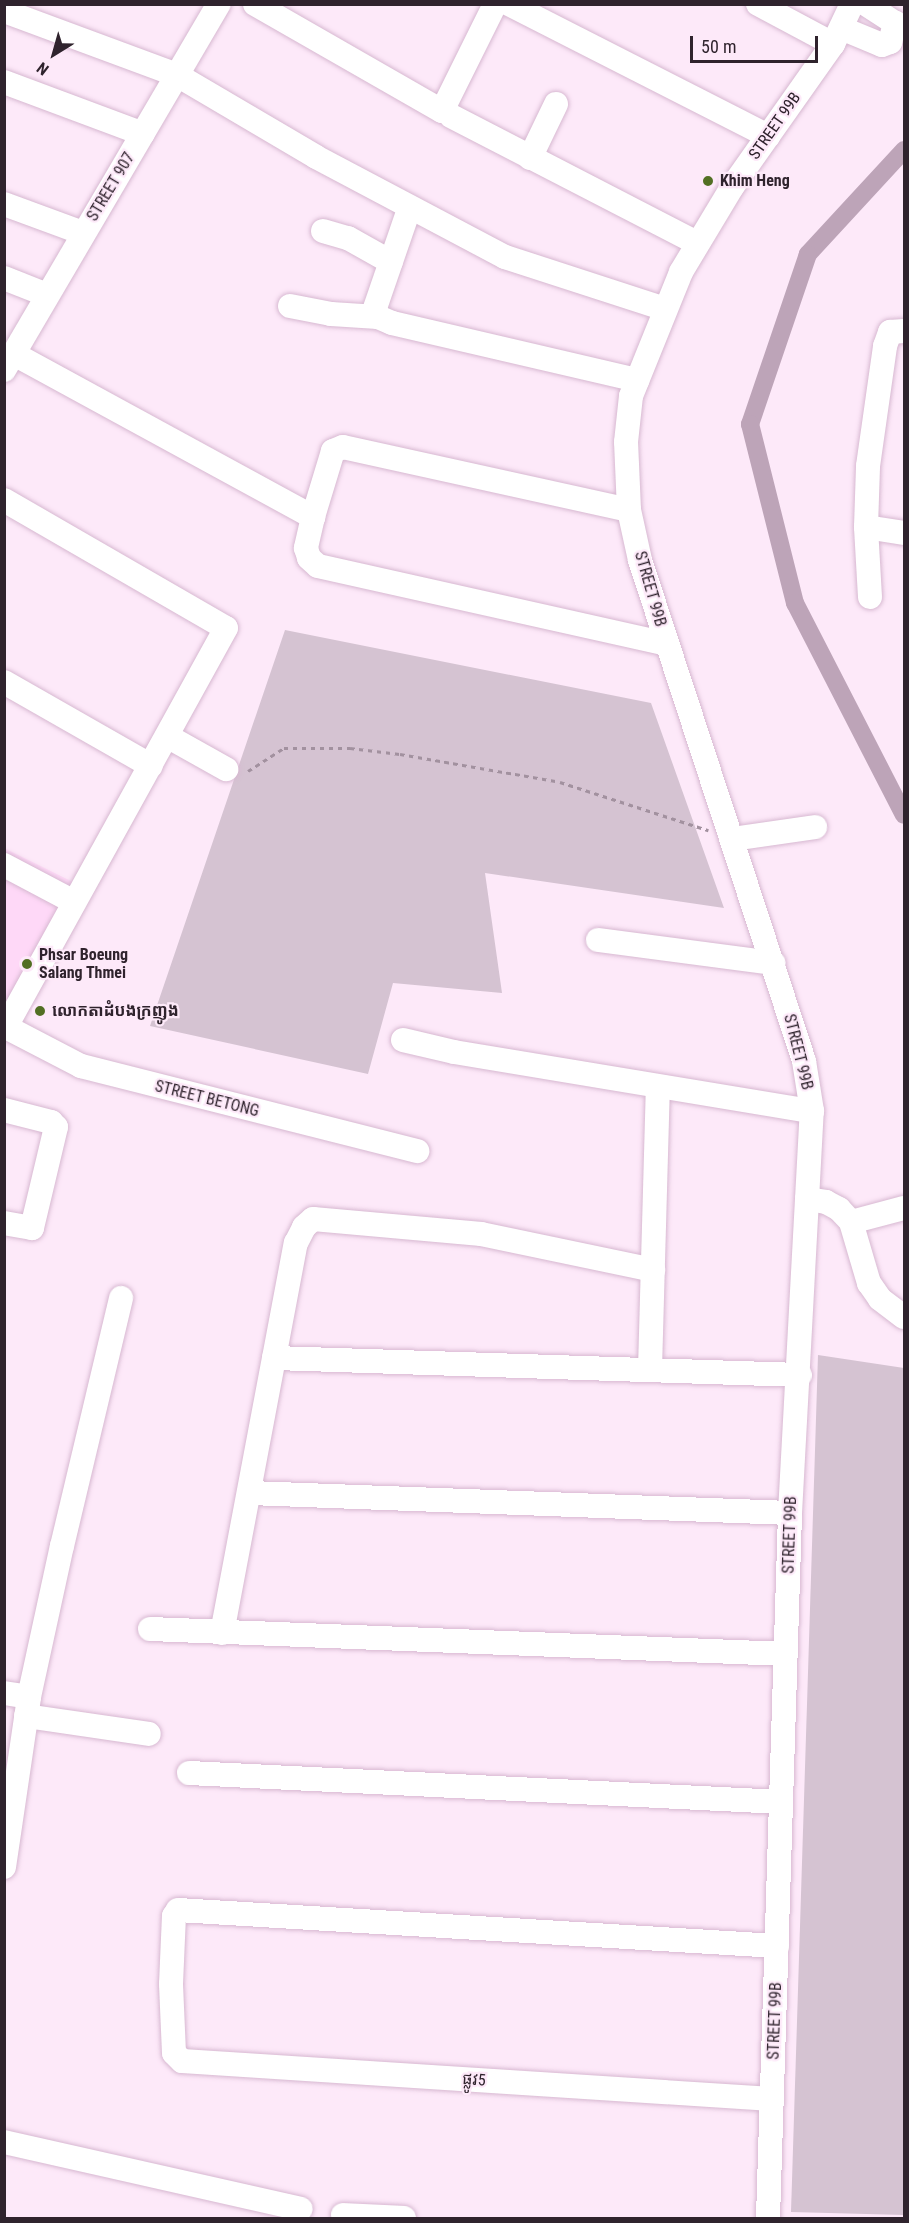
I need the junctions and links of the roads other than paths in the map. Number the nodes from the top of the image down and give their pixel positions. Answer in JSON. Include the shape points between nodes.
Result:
{"nodes":[{"id":1,"x":219,"y":4,"type":"edge"},
{"id":2,"x":255,"y":4,"type":"edge"},
{"id":3,"x":495,"y":4,"type":"edge"},
{"id":4,"x":509,"y":4,"type":"edge"},
{"id":5,"x":758,"y":4,"type":"edge"},
{"id":6,"x":852,"y":4,"type":"edge"},
{"id":7,"x":866,"y":4,"type":"edge"},
{"id":8,"x":4,"y":11,"type":"edge"},
{"id":9,"x":837,"y":36,"type":"junction"},
{"id":10,"x":177,"y":75,"type":"junction"},
{"id":11,"x":4,"y":82,"type":"edge"},
{"id":12,"x":556,"y":104,"type":"dead end"},
{"id":13,"x":451,"y":116,"type":"dead end"},
{"id":14,"x":143,"y":134,"type":"junction"},
{"id":15,"x":768,"y":136,"type":"junction"},
{"id":16,"x":530,"y":158,"type":"junction"},
{"id":17,"x":4,"y":204,"type":"edge"},
{"id":18,"x":409,"y":209,"type":"junction"},
{"id":19,"x":323,"y":231,"type":"dead end"},
{"id":20,"x":83,"y":233,"type":"junction"},
{"id":21,"x":697,"y":243,"type":"junction"},
{"id":22,"x":391,"y":262,"type":"junction"},
{"id":23,"x":4,"y":278,"type":"edge"},
{"id":24,"x":47,"y":295,"type":"junction"},
{"id":25,"x":290,"y":306,"type":"dead end"},
{"id":26,"x":665,"y":309,"type":"junction"},
{"id":27,"x":378,"y":317,"type":"junction"},
{"id":28,"x":904,"y":331,"type":"edge"},
{"id":29,"x":9,"y":362,"type":"edge"},
{"id":30,"x":637,"y":380,"type":"junction"},
{"id":31,"x":4,"y":500,"type":"edge"},
{"id":32,"x":629,"y":510,"type":"junction"},
{"id":33,"x":313,"y":517,"type":"junction"},
{"id":34,"x":866,"y":527,"type":"junction"},
{"id":35,"x":904,"y":533,"type":"edge"},
{"id":36,"x":870,"y":597,"type":"dead end"},
{"id":37,"x":666,"y":644,"type":"junction"},
{"id":38,"x":4,"y":682,"type":"edge"},
{"id":39,"x":167,"y":736,"type":"junction"},
{"id":40,"x":151,"y":766,"type":"junction"},
{"id":41,"x":237,"y":770,"type":"road end"},
{"id":42,"x":815,"y":827,"type":"dead end"},
{"id":43,"x":733,"y":838,"type":"junction"},
{"id":44,"x":4,"y":865,"type":"edge"},
{"id":45,"x":74,"y":902,"type":"junction"},
{"id":46,"x":598,"y":940,"type":"dead end"},
{"id":47,"x":773,"y":963,"type":"junction"},
{"id":48,"x":5,"y":1026,"type":"edge"},
{"id":49,"x":403,"y":1040,"type":"dead end"},
{"id":50,"x":658,"y":1088,"type":"junction"},
{"id":51,"x":4,"y":1110,"type":"edge"},
{"id":52,"x":812,"y":1111,"type":"junction"},
{"id":53,"x":417,"y":1151,"type":"dead end"},
{"id":54,"x":807,"y":1198,"type":"junction"},
{"id":55,"x":904,"y":1208,"type":"edge"},
{"id":56,"x":851,"y":1222,"type":"junction"},
{"id":57,"x":4,"y":1223,"type":"edge"},
{"id":58,"x":653,"y":1270,"type":"junction"},
{"id":59,"x":121,"y":1298,"type":"dead end"},
{"id":60,"x":904,"y":1317,"type":"edge"},
{"id":61,"x":274,"y":1358,"type":"junction"},
{"id":62,"x":650,"y":1369,"type":"junction"},
{"id":63,"x":800,"y":1375,"type":"junction"},
{"id":64,"x":250,"y":1493,"type":"junction"},
{"id":65,"x":790,"y":1513,"type":"junction"},
{"id":66,"x":150,"y":1629,"type":"dead end"},
{"id":67,"x":222,"y":1633,"type":"junction"},
{"id":68,"x":786,"y":1654,"type":"junction"},
{"id":69,"x":4,"y":1693,"type":"edge"},
{"id":70,"x":28,"y":1707,"type":"junction"},
{"id":71,"x":149,"y":1734,"type":"dead end"},
{"id":72,"x":189,"y":1773,"type":"dead end"},
{"id":73,"x":781,"y":1802,"type":"junction"},
{"id":74,"x":4,"y":1867,"type":"edge"},
{"id":75,"x":777,"y":1946,"type":"junction"},
{"id":76,"x":772,"y":2099,"type":"junction"},
{"id":77,"x":4,"y":2142,"type":"edge"},
{"id":78,"x":301,"y":2209,"type":"dead end"},
{"id":79,"x":343,"y":2215,"type":"dead end"},
{"id":80,"x":404,"y":2218,"type":"edge"},
{"id":81,"x":768,"y":2218,"type":"edge"}],
"edges":[{"from":1,"to":10,"type":"street","name":"STREET 907"},
{"from":2,"to":3,"type":"street","via":[[442,111]]},
{"from":4,"to":15,"type":"street"},
{"from":5,"to":9,"type":"street"},
{"from":6,"to":9,"type":"street","name":"STREET 99B"},
{"from":7,"to":9,"type":"street","via":[[895,23],[890,42],[882,45]]},
{"from":8,"to":10,"type":"street"},
{"from":9,"to":15,"type":"street","name":"STREET 99B"},
{"from":10,"to":14,"type":"street","name":"STREET 907"},
{"from":10,"to":18,"type":"street"},
{"from":11,"to":14,"type":"street"},
{"from":12,"to":16,"type":"street"},
{"from":13,"to":16,"type":"street"},
{"from":14,"to":20,"type":"street","name":"STREET 907"},
{"from":15,"to":21,"type":"street","name":"STREET 99B"},
{"from":16,"to":21,"type":"street"},
{"from":17,"to":20,"type":"street"},
{"from":18,"to":22,"type":"street"},
{"from":18,"to":26,"type":"street","via":[[505,257]]},
{"from":19,"to":22,"type":"street","via":[[348,238]]},
{"from":20,"to":24,"type":"street","name":"STREET 907"},
{"from":21,"to":26,"type":"street","name":"STREET 99B"},
{"from":22,"to":27,"type":"street","via":[[375,308]]},
{"from":23,"to":24,"type":"street"},
{"from":24,"to":29,"type":"street","name":"STREET 907"},
{"from":25,"to":27,"type":"street"},
{"from":26,"to":30,"type":"street","name":"STREET 99B"},
{"from":27,"to":30,"type":"street"},
{"from":28,"to":34,"type":"street","via":[[890,332],[885,346],[868,466]]},
{"from":29,"to":33,"type":"street"},
{"from":30,"to":32,"type":"street","name":"STREET 99B","via":[[631,396],[626,442]]},
{"from":31,"to":39,"type":"street","via":[[226,628]]},
{"from":32,"to":33,"type":"street","via":[[343,447],[333,451]]},
{"from":32,"to":37,"type":"street","name":"STREET 99B"},
{"from":33,"to":37,"type":"street","via":[[306,548],[309,558],[318,566]]},
{"from":34,"to":35,"type":"street"},
{"from":34,"to":36,"type":"street"},
{"from":37,"to":43,"type":"street","name":"STREET 99B"},
{"from":38,"to":40,"type":"street"},
{"from":39,"to":40,"type":"street"},
{"from":39,"to":41,"type":"street"},
{"from":40,"to":45,"type":"street"},
{"from":42,"to":43,"type":"street"},
{"from":43,"to":47,"type":"street","name":"STREET 99B"},
{"from":44,"to":45,"type":"street"},
{"from":45,"to":48,"type":"street"},
{"from":46,"to":47,"type":"street"},
{"from":47,"to":52,"type":"street","name":"STREET 99B","via":[[804,1061]]},
{"from":48,"to":53,"type":"street","name":"STREET BETONG","via":[[81,1066]]},
{"from":49,"to":50,"type":"street"},
{"from":50,"to":52,"type":"street"},
{"from":50,"to":58,"type":"street"},
{"from":51,"to":57,"type":"street","via":[[51,1122],[56,1127],[32,1228]]},
{"from":52,"to":54,"type":"street","name":"STREET 99B"},
{"from":54,"to":56,"type":"street","via":[[839,1209]]},
{"from":54,"to":63,"type":"street","name":"STREET 99B"},
{"from":55,"to":56,"type":"street"},
{"from":56,"to":60,"type":"street","via":[[869,1283],[880,1299]]},
{"from":58,"to":61,"type":"street","via":[[481,1234],[313,1219],[296,1243]]},
{"from":58,"to":62,"type":"street"},
{"from":59,"to":70,"type":"street"},
{"from":61,"to":62,"type":"street"},
{"from":61,"to":64,"type":"street"},
{"from":62,"to":63,"type":"street"},
{"from":63,"to":65,"type":"street","name":"STREET 99B"},
{"from":64,"to":65,"type":"street"},
{"from":64,"to":67,"type":"street"},
{"from":65,"to":68,"type":"street","name":"STREET 99B"},
{"from":66,"to":67,"type":"street"},
{"from":67,"to":68,"type":"street"},
{"from":68,"to":73,"type":"street","name":"STREET 99B"},
{"from":69,"to":70,"type":"street"},
{"from":70,"to":71,"type":"street"},
{"from":70,"to":74,"type":"street"},
{"from":72,"to":73,"type":"street"},
{"from":73,"to":75,"type":"street","name":"STREET 99B"},
{"from":75,"to":76,"type":"street","name":"STREET 99B"},
{"from":75,"to":76,"type":"street","name":"ផ្លូវ5","via":[[178,1910],[174,1916],[171,1984],[174,2053],[182,2061]]},
{"from":76,"to":81,"type":"street","name":"STREET 99B"},
{"from":77,"to":78,"type":"street"},
{"from":79,"to":80,"type":"street"}]}
